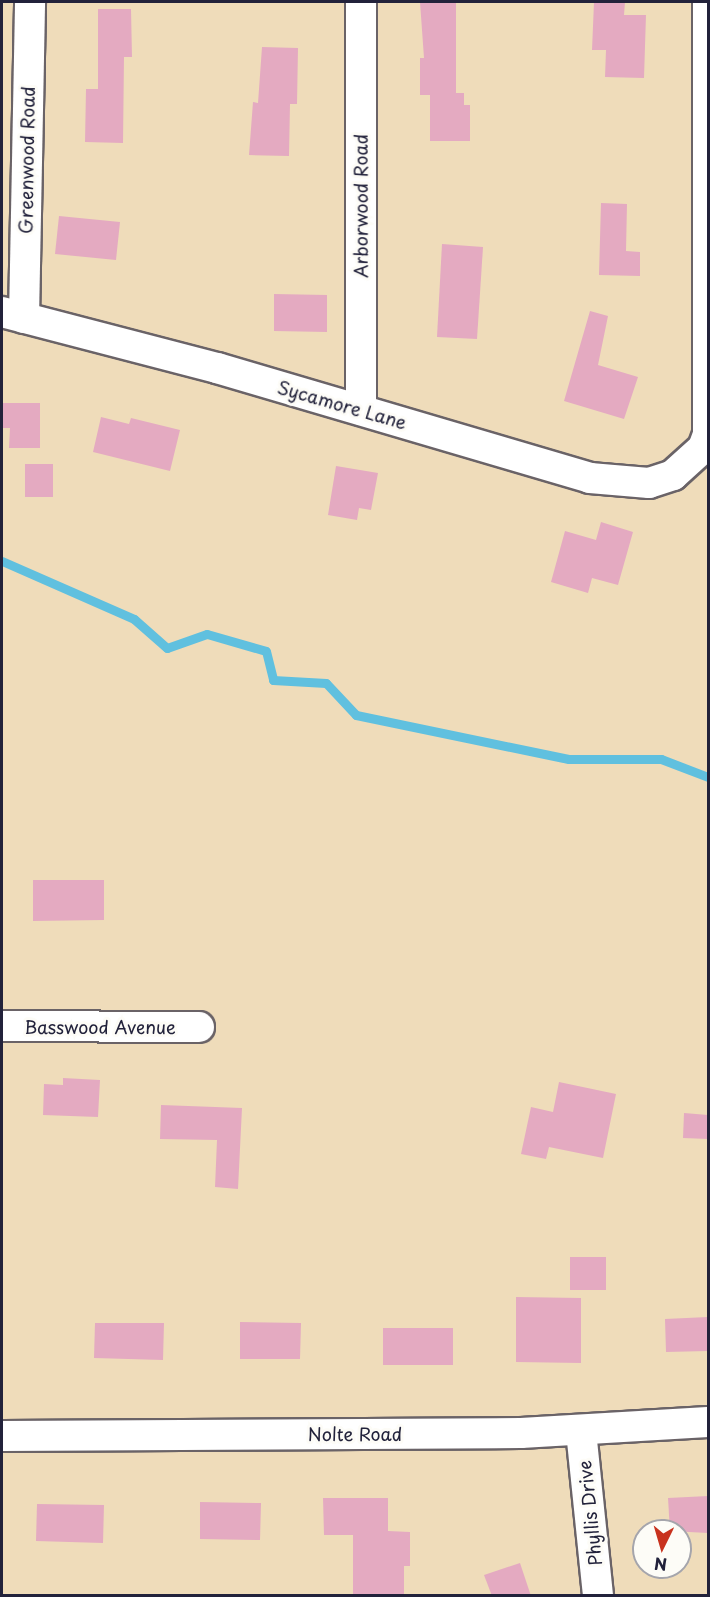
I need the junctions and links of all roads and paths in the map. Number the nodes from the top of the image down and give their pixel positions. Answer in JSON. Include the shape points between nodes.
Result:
{"nodes":[{"id":1,"x":30,"y":2,"type":"edge"},
{"id":2,"x":361,"y":2,"type":"edge"},
{"id":3,"x":708,"y":2,"type":"edge"},
{"id":4,"x":13,"y":315,"type":"edge"},
{"id":5,"x":361,"y":410,"type":"junction"},
{"id":6,"x":695,"y":474,"type":"edge"},
{"id":7,"x":2,"y":1026,"type":"edge"},
{"id":8,"x":199,"y":1028,"type":"dead end"},
{"id":9,"x":708,"y":1422,"type":"edge"},
{"id":10,"x":581,"y":1431,"type":"junction"},
{"id":11,"x":2,"y":1436,"type":"edge"},
{"id":12,"x":598,"y":1596,"type":"edge"}],
"edges":[{"from":1,"to":4,"type":"street","name":"Greenwood Road"},
{"from":2,"to":5,"type":"street","name":"Arborwood Road"},
{"from":3,"to":6,"type":"street","via":[[708,434]]},
{"from":4,"to":5,"type":"street","name":"Sycamore Lane"},
{"from":5,"to":6,"type":"street","name":"Sycamore Lane","via":[[590,478],[649,483]]},
{"from":7,"to":8,"type":"street","name":"Basswood Avenue"},
{"from":9,"to":10,"type":"street","name":"Nolte Road"},
{"from":10,"to":11,"type":"street","name":"Nolte Road"},
{"from":10,"to":12,"type":"street","name":"Phyllis Drive"}]}
